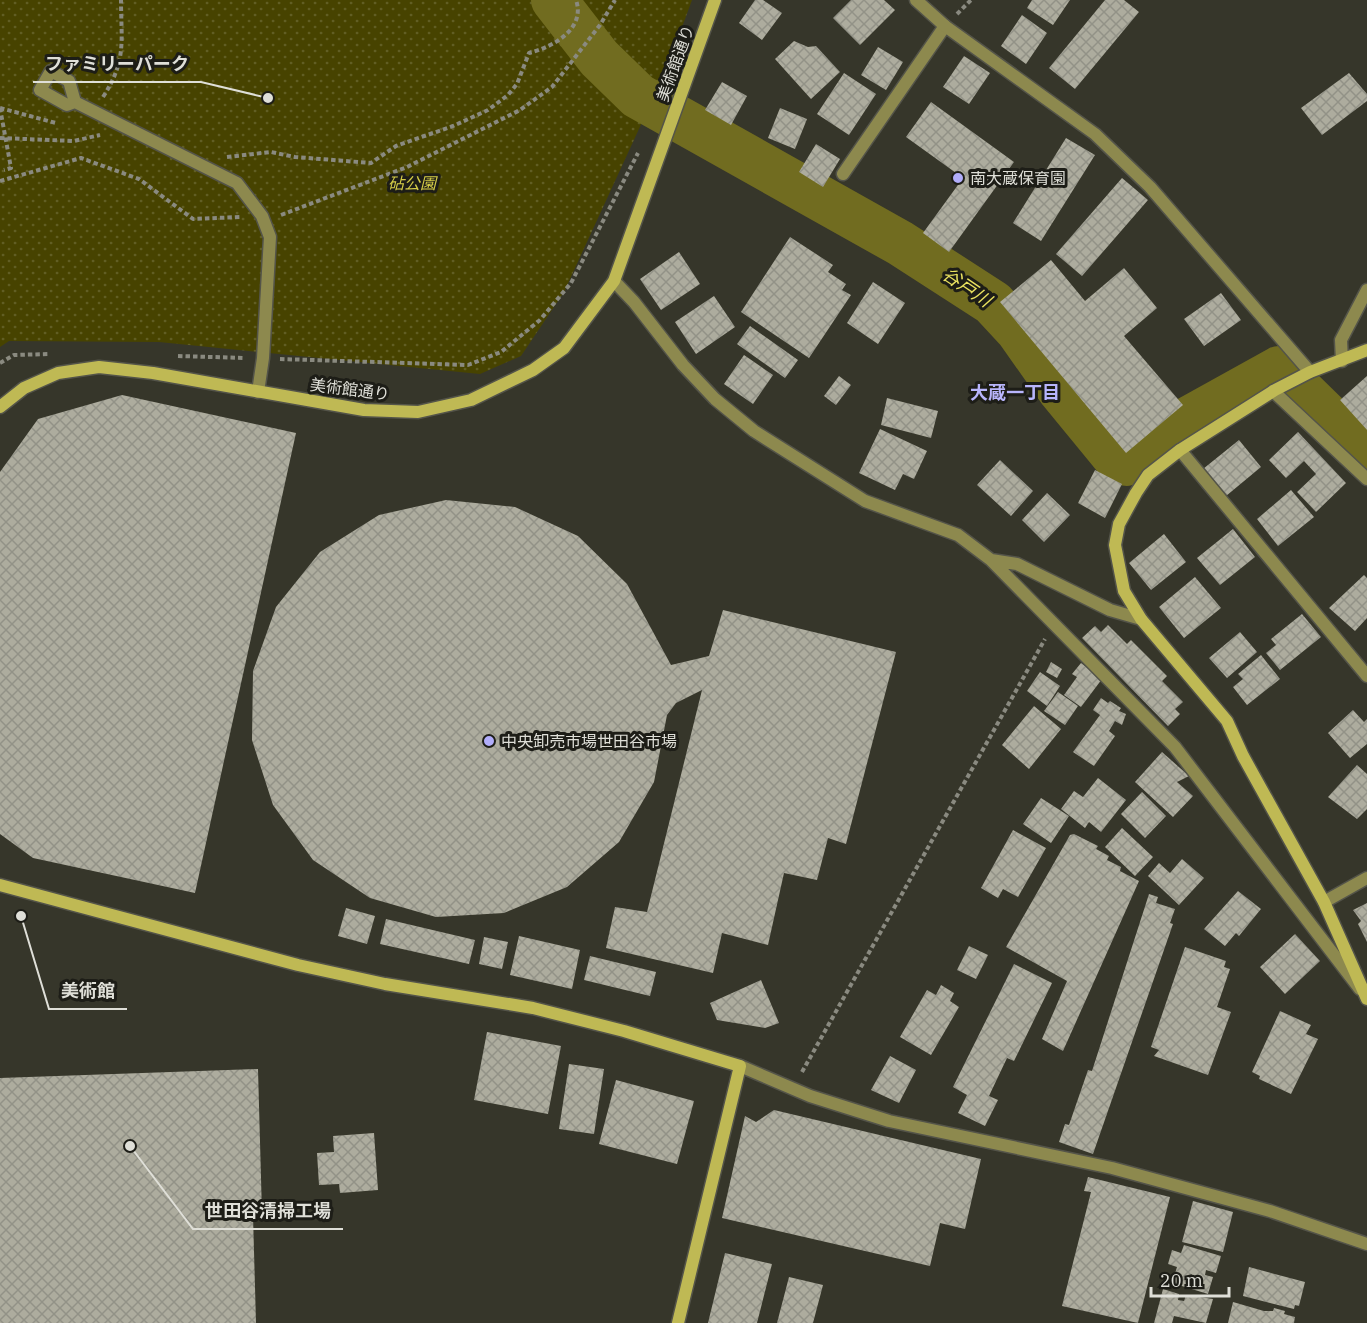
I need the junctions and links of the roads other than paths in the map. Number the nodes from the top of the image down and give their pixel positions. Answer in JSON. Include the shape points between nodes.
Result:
{"nodes":[{"id":1,"x":716,"y":0,"type":"edge"},
{"id":2,"x":916,"y":0,"type":"edge"},
{"id":3,"x":945,"y":26,"type":"junction"},
{"id":4,"x":75,"y":102,"type":"dead end"},
{"id":5,"x":843,"y":174,"type":"dead end"},
{"id":6,"x":614,"y":281,"type":"junction"},
{"id":7,"x":1367,"y":290,"type":"edge"},
{"id":8,"x":1367,"y":350,"type":"edge"},
{"id":9,"x":1342,"y":361,"type":"junction"},
{"id":10,"x":1309,"y":373,"type":"junction"},
{"id":11,"x":1274,"y":390,"type":"junction"},
{"id":12,"x":258,"y":392,"type":"junction"},
{"id":13,"x":0,"y":407,"type":"edge"},
{"id":14,"x":1180,"y":450,"type":"junction"},
{"id":15,"x":1367,"y":479,"type":"edge"},
{"id":16,"x":991,"y":560,"type":"junction"},
{"id":17,"x":1141,"y":619,"type":"junction"},
{"id":18,"x":1367,"y":676,"type":"edge"},
{"id":19,"x":1367,"y":878,"type":"edge"},
{"id":20,"x":0,"y":885,"type":"edge"},
{"id":21,"x":1324,"y":902,"type":"junction"},
{"id":22,"x":1366,"y":998,"type":"edge"},
{"id":23,"x":740,"y":1066,"type":"junction"},
{"id":24,"x":1367,"y":1244,"type":"edge"},
{"id":25,"x":678,"y":1323,"type":"edge"}],
"edges":[{"from":1,"to":6,"type":"street","name":"美術館通り"},
{"from":2,"to":3,"type":"street"},
{"from":3,"to":5,"type":"street"},
{"from":3,"to":10,"type":"street","via":[[1102,141],[1150,187]]},
{"from":4,"to":12,"type":"street","via":[[237,183],[262,216],[270,237]]},
{"from":6,"to":12,"type":"street","name":"美術館通り","via":[[564,348],[533,370],[471,400],[418,412],[364,410]]},
{"from":6,"to":16,"type":"street","via":[[683,365],[715,399],[754,431],[865,501],[958,536]]},
{"from":7,"to":9,"type":"street","via":[[1341,340]]},
{"from":8,"to":9,"type":"street"},
{"from":9,"to":10,"type":"street"},
{"from":10,"to":11,"type":"street"},
{"from":11,"to":14,"type":"street"},
{"from":11,"to":15,"type":"street"},
{"from":12,"to":13,"type":"street","name":"美術館通り","via":[[97,367],[58,373],[24,388]]},
{"from":14,"to":17,"type":"street","via":[[1148,475],[1119,524],[1115,545],[1118,568],[1124,591]]},
{"from":14,"to":18,"type":"street"},
{"from":16,"to":17,"type":"street","via":[[1017,564],[1110,610]]},
{"from":16,"to":22,"type":"street","via":[[1175,747]]},
{"from":17,"to":21,"type":"street","via":[[1227,721]]},
{"from":19,"to":21,"type":"street"},
{"from":20,"to":23,"type":"street","via":[[298,965],[545,1011],[624,1030]]},
{"from":21,"to":22,"type":"street"},
{"from":23,"to":24,"type":"street","via":[[793,1089],[890,1120],[1112,1168],[1270,1211]]},
{"from":23,"to":25,"type":"street"}]}
